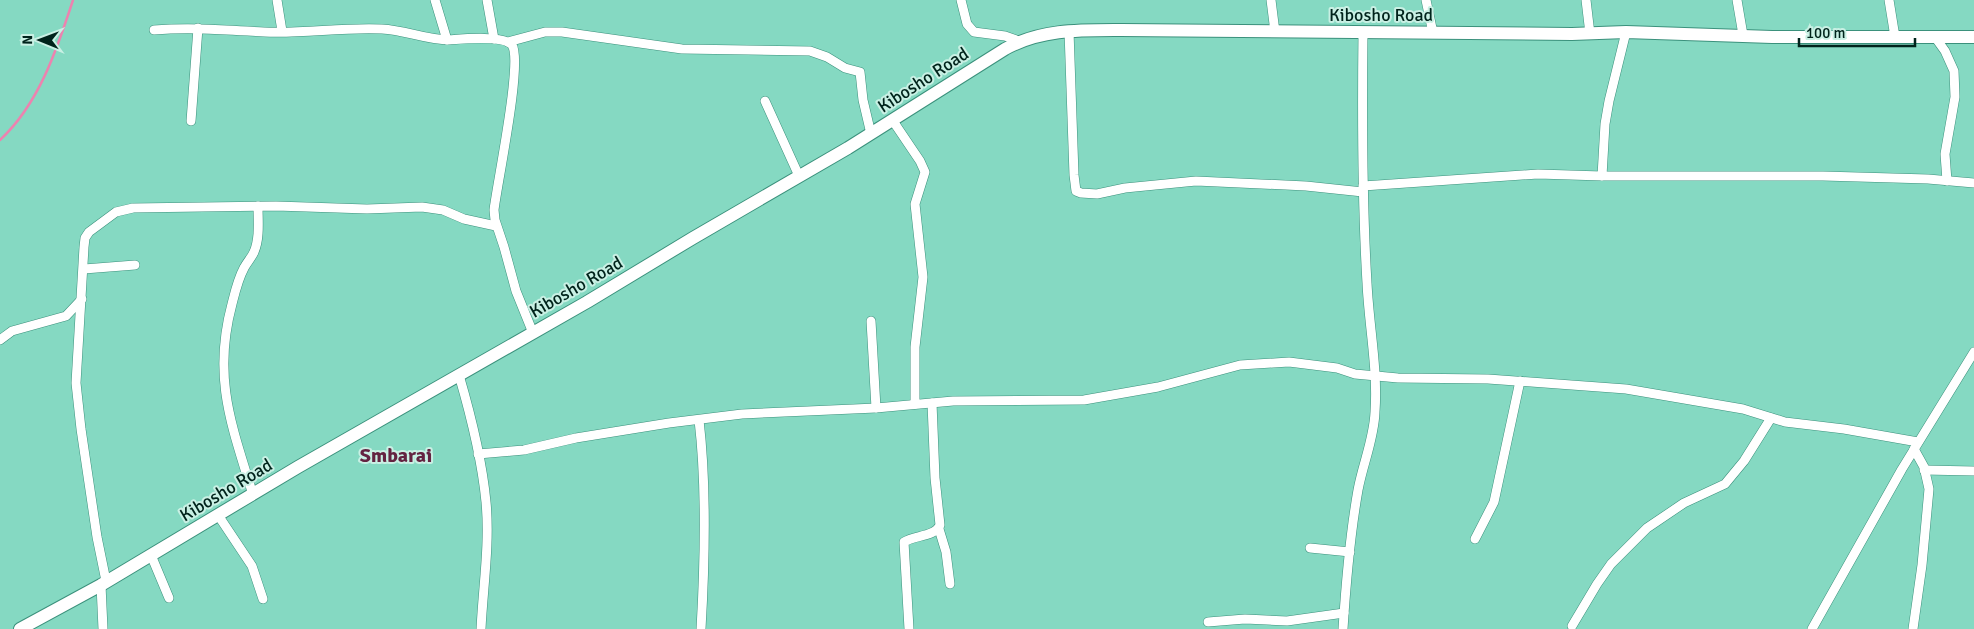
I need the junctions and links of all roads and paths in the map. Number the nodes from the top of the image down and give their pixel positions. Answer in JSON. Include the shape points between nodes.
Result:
{"nodes":[{"id":1,"x":277,"y":0,"type":"edge"},
{"id":2,"x":435,"y":0,"type":"edge"},
{"id":3,"x":487,"y":0,"type":"edge"},
{"id":4,"x":961,"y":0,"type":"edge"},
{"id":5,"x":1271,"y":0,"type":"edge"},
{"id":6,"x":1426,"y":0,"type":"edge"},
{"id":7,"x":1586,"y":0,"type":"edge"},
{"id":8,"x":1737,"y":0,"type":"edge"},
{"id":9,"x":1889,"y":0,"type":"edge"},
{"id":10,"x":198,"y":28,"type":"junction"},
{"id":11,"x":154,"y":30,"type":"dead end"},
{"id":12,"x":282,"y":31,"type":"junction"},
{"id":13,"x":1069,"y":31,"type":"junction"},
{"id":14,"x":1275,"y":32,"type":"junction"},
{"id":15,"x":1626,"y":32,"type":"junction"},
{"id":16,"x":1363,"y":33,"type":"junction"},
{"id":17,"x":1433,"y":33,"type":"junction"},
{"id":18,"x":1590,"y":34,"type":"junction"},
{"id":19,"x":1743,"y":35,"type":"junction"},
{"id":20,"x":1895,"y":37,"type":"junction"},
{"id":21,"x":1935,"y":37,"type":"junction"},
{"id":22,"x":1974,"y":37,"type":"edge"},
{"id":23,"x":494,"y":39,"type":"junction"},
{"id":24,"x":447,"y":40,"type":"junction"},
{"id":25,"x":1019,"y":41,"type":"junction"},
{"id":26,"x":508,"y":42,"type":"junction"},
{"id":27,"x":765,"y":101,"type":"dead end"},
{"id":28,"x":191,"y":121,"type":"dead end"},
{"id":29,"x":893,"y":121,"type":"junction"},
{"id":30,"x":871,"y":134,"type":"junction"},
{"id":31,"x":799,"y":176,"type":"junction"},
{"id":32,"x":1602,"y":176,"type":"junction"},
{"id":33,"x":1947,"y":181,"type":"junction"},
{"id":34,"x":1974,"y":182,"type":"edge"},
{"id":35,"x":1363,"y":189,"type":"junction"},
{"id":36,"x":258,"y":206,"type":"junction"},
{"id":37,"x":496,"y":226,"type":"junction"},
{"id":38,"x":135,"y":265,"type":"dead end"},
{"id":39,"x":84,"y":269,"type":"junction"},
{"id":40,"x":82,"y":298,"type":"junction"},
{"id":41,"x":871,"y":321,"type":"dead end"},
{"id":42,"x":533,"y":333,"type":"junction"},
{"id":43,"x":0,"y":340,"type":"edge"},
{"id":44,"x":1974,"y":352,"type":"edge"},
{"id":45,"x":459,"y":375,"type":"junction"},
{"id":46,"x":1375,"y":376,"type":"junction"},
{"id":47,"x":1520,"y":381,"type":"junction"},
{"id":48,"x":932,"y":403,"type":"junction"},
{"id":49,"x":916,"y":404,"type":"junction"},
{"id":50,"x":876,"y":408,"type":"junction"},
{"id":51,"x":1771,"y":418,"type":"junction"},
{"id":52,"x":698,"y":420,"type":"junction"},
{"id":53,"x":1916,"y":446,"type":"junction"},
{"id":54,"x":478,"y":454,"type":"junction"},
{"id":55,"x":1924,"y":470,"type":"junction"},
{"id":56,"x":1974,"y":471,"type":"edge"},
{"id":57,"x":254,"y":495,"type":"junction"},
{"id":58,"x":218,"y":515,"type":"junction"},
{"id":59,"x":938,"y":529,"type":"junction"},
{"id":60,"x":1475,"y":539,"type":"dead end"},
{"id":61,"x":1310,"y":548,"type":"dead end"},
{"id":62,"x":1350,"y":552,"type":"junction"},
{"id":63,"x":150,"y":555,"type":"junction"},
{"id":64,"x":104,"y":583,"type":"junction"},
{"id":65,"x":950,"y":584,"type":"dead end"},
{"id":66,"x":169,"y":598,"type":"dead end"},
{"id":67,"x":263,"y":599,"type":"dead end"},
{"id":68,"x":1344,"y":613,"type":"junction"},
{"id":69,"x":1208,"y":622,"type":"dead end"},
{"id":70,"x":1572,"y":626,"type":"dead end"},
{"id":71,"x":21,"y":629,"type":"edge"},
{"id":72,"x":102,"y":629,"type":"edge"},
{"id":73,"x":480,"y":629,"type":"edge"},
{"id":74,"x":701,"y":629,"type":"edge"},
{"id":75,"x":909,"y":629,"type":"edge"},
{"id":76,"x":1343,"y":629,"type":"edge"},
{"id":77,"x":1812,"y":629,"type":"edge"},
{"id":78,"x":1913,"y":629,"type":"edge"}],
"edges":[{"from":1,"to":12,"type":"street"},
{"from":2,"to":24,"type":"street"},
{"from":3,"to":23,"type":"street"},
{"from":4,"to":25,"type":"street","via":[[967,24],[974,32]]},
{"from":5,"to":14,"type":"street"},
{"from":6,"to":17,"type":"street"},
{"from":7,"to":18,"type":"street"},
{"from":8,"to":19,"type":"street"},
{"from":9,"to":20,"type":"street"},
{"from":10,"to":11,"type":"street"},
{"from":10,"to":12,"type":"street"},
{"from":10,"to":28,"type":"street"},
{"from":12,"to":24,"type":"street","via":[[382,29]]},
{"from":13,"to":14,"type":"street","name":"Kibosho Road"},
{"from":13,"to":25,"type":"street","name":"Kibosho Road"},
{"from":13,"to":35,"type":"street","via":[[1076,191],[1097,194],[1196,181]]},
{"from":14,"to":16,"type":"street","name":"Kibosho Road"},
{"from":15,"to":18,"type":"street","name":"Kibosho Road"},
{"from":15,"to":19,"type":"street","name":"Kibosho Road"},
{"from":15,"to":32,"type":"street","via":[[1605,124]]},
{"from":16,"to":17,"type":"street","name":"Kibosho Road"},
{"from":16,"to":35,"type":"street"},
{"from":17,"to":18,"type":"street","name":"Kibosho Road"},
{"from":19,"to":20,"type":"street","name":"Kibosho Road"},
{"from":20,"to":21,"type":"street","name":"Kibosho Road"},
{"from":21,"to":22,"type":"street","name":"Kibosho Road"},
{"from":21,"to":33,"type":"street","via":[[1954,71],[1955,97],[1945,154]]},
{"from":23,"to":24,"type":"street"},
{"from":23,"to":26,"type":"street"},
{"from":25,"to":29,"type":"street","name":"Kibosho Road"},
{"from":26,"to":30,"type":"street","via":[[545,32],[562,32],[682,49],[810,51],[860,72]]},
{"from":26,"to":37,"type":"street","via":[[514,50],[514,73],[494,210]]},
{"from":27,"to":31,"type":"street"},
{"from":29,"to":30,"type":"street","name":"Kibosho Road"},
{"from":29,"to":49,"type":"street","via":[[925,172],[915,204],[924,277],[915,347]]},
{"from":30,"to":31,"type":"street","name":"Kibosho Road"},
{"from":31,"to":42,"type":"street","name":"Kibosho Road"},
{"from":32,"to":33,"type":"street","via":[[1823,176]]},
{"from":32,"to":35,"type":"street","via":[[1538,174]]},
{"from":33,"to":34,"type":"street"},
{"from":35,"to":46,"type":"street","via":[[1367,293]]},
{"from":36,"to":37,"type":"street","via":[[430,207]]},
{"from":36,"to":39,"type":"street","via":[[133,208],[116,212],[85,238]]},
{"from":36,"to":57,"type":"street","via":[[257,242],[235,292],[224,357],[225,400],[230,424]]},
{"from":37,"to":42,"type":"street"},
{"from":38,"to":39,"type":"street"},
{"from":39,"to":40,"type":"street"},
{"from":40,"to":43,"type":"street","via":[[66,316],[12,331]]},
{"from":40,"to":64,"type":"street","via":[[77,395]]},
{"from":41,"to":50,"type":"street"},
{"from":42,"to":45,"type":"street","name":"Kibosho Road"},
{"from":44,"to":53,"type":"street"},
{"from":45,"to":54,"type":"street"},
{"from":45,"to":57,"type":"street","name":"Kibosho Road"},
{"from":46,"to":47,"type":"street"},
{"from":46,"to":48,"type":"street","via":[[1315,365],[1266,362],[1084,400]]},
{"from":46,"to":62,"type":"street","via":[[1374,425],[1360,482]]},
{"from":47,"to":51,"type":"street","via":[[1626,389],[1743,409]]},
{"from":47,"to":60,"type":"street","via":[[1494,502]]},
{"from":48,"to":49,"type":"street"},
{"from":48,"to":59,"type":"street"},
{"from":49,"to":50,"type":"street"},
{"from":50,"to":52,"type":"street"},
{"from":51,"to":53,"type":"street","via":[[1795,424],[1844,428]]},
{"from":51,"to":70,"type":"street","via":[[1725,484],[1684,503],[1647,528],[1612,564]]},
{"from":52,"to":54,"type":"street","via":[[576,438],[524,450]]},
{"from":52,"to":74,"type":"street","via":[[704,526]]},
{"from":53,"to":55,"type":"street"},
{"from":53,"to":77,"type":"street"},
{"from":54,"to":73,"type":"street","via":[[486,503]]},
{"from":55,"to":56,"type":"street"},
{"from":55,"to":78,"type":"street","via":[[1929,489],[1928,512]]},
{"from":57,"to":58,"type":"street","name":"Kibosho Road"},
{"from":58,"to":63,"type":"street","name":"Kibosho Road"},
{"from":58,"to":67,"type":"street","via":[[252,566]]},
{"from":59,"to":65,"type":"street","via":[[946,552]]},
{"from":59,"to":75,"type":"street","via":[[904,542]]},
{"from":61,"to":62,"type":"street"},
{"from":62,"to":68,"type":"street"},
{"from":63,"to":64,"type":"street","name":"Kibosho Road"},
{"from":63,"to":66,"type":"street"},
{"from":64,"to":71,"type":"street","name":"Kibosho Road"},
{"from":64,"to":72,"type":"street"},
{"from":68,"to":69,"type":"street","via":[[1288,621]]},
{"from":68,"to":76,"type":"street"}]}
